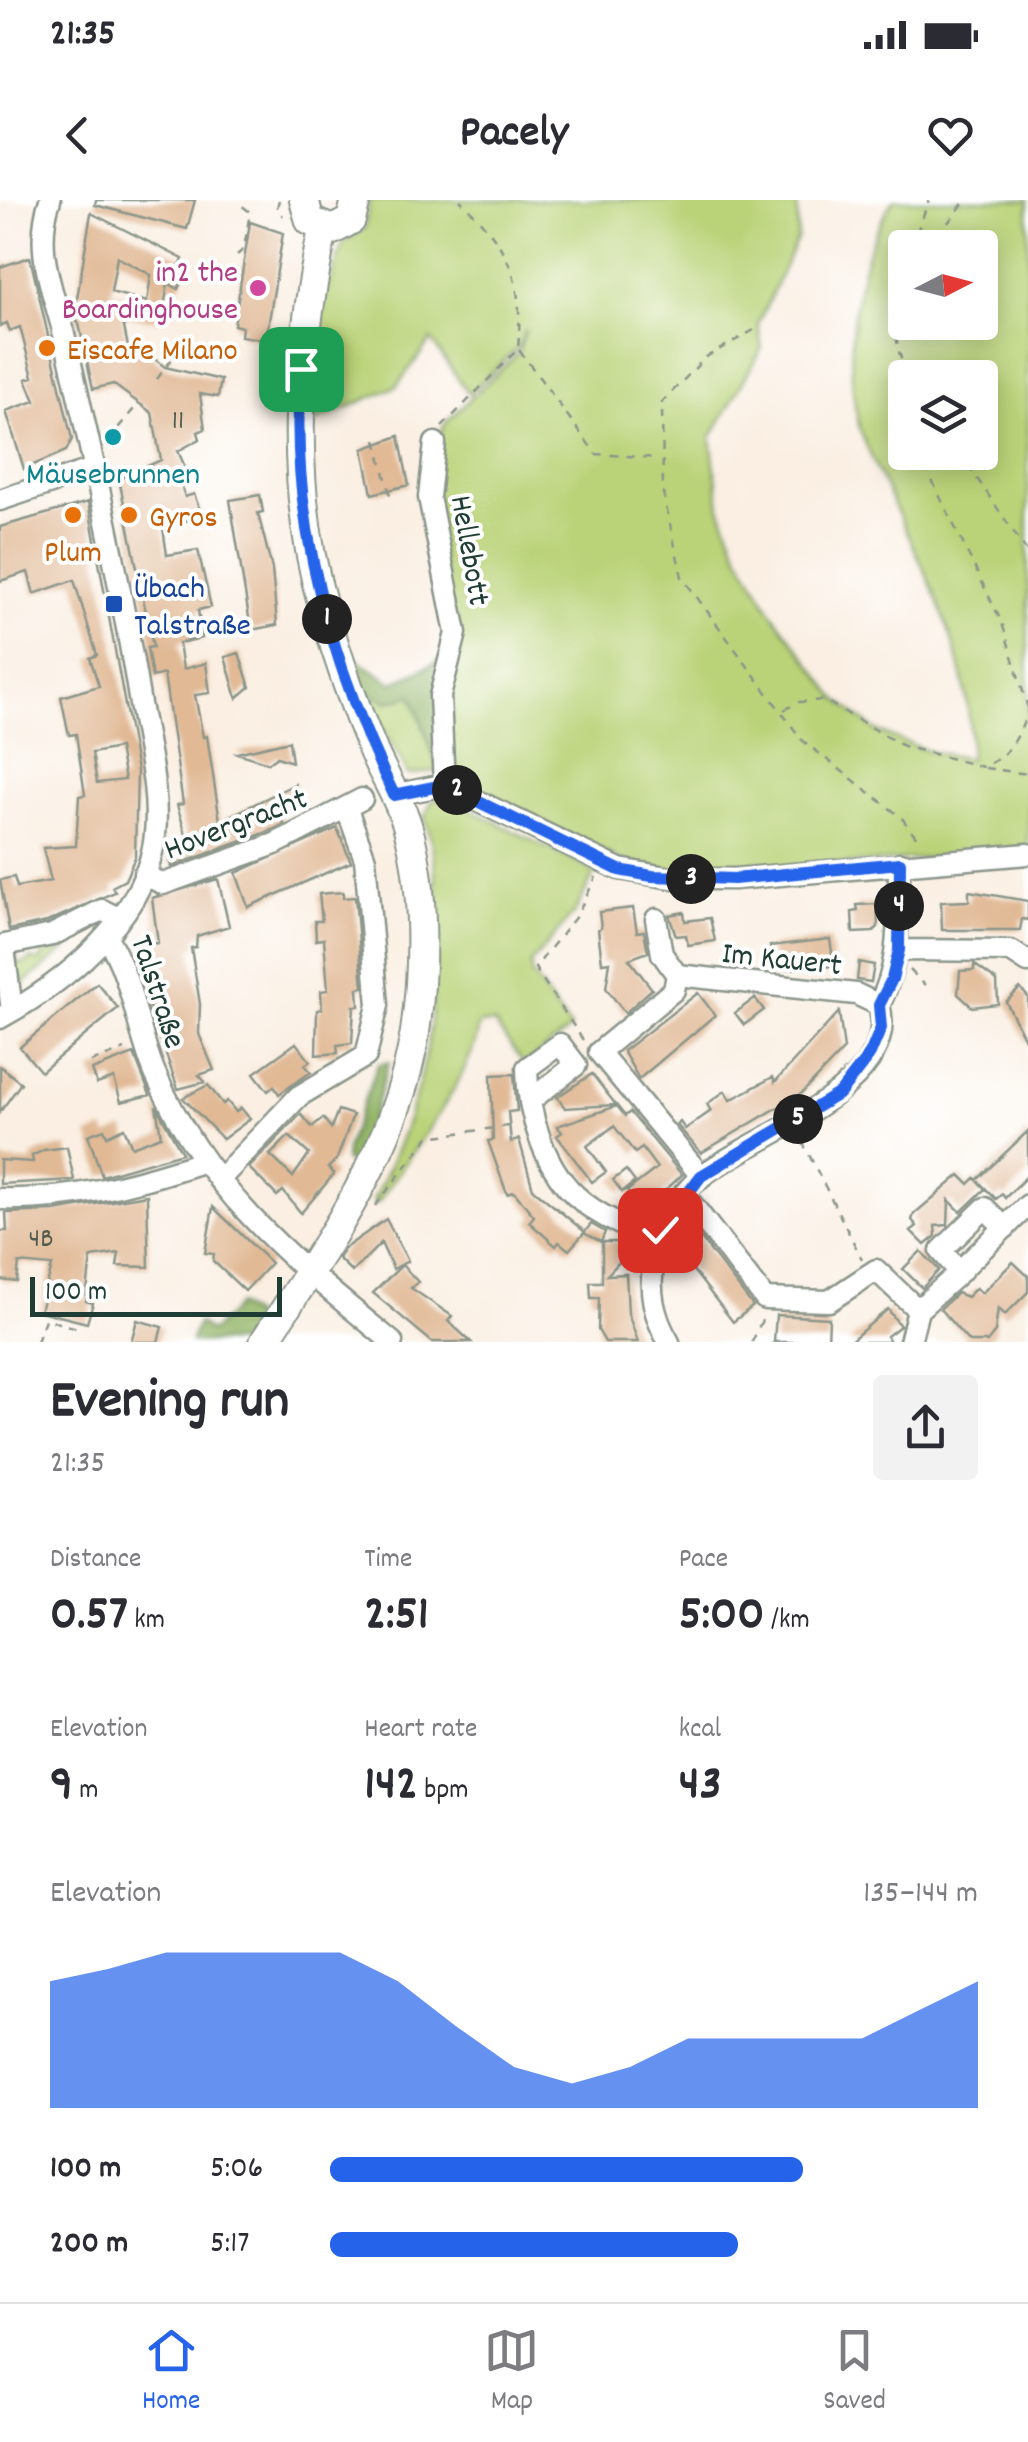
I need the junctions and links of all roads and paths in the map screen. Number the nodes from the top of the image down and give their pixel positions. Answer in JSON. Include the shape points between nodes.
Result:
{"nodes":[{"id":1,"x":50,"y":200,"type":"edge"},
{"id":2,"x":279,"y":200,"type":"edge"},
{"id":3,"x":356,"y":200,"type":"edge"},
{"id":4,"x":460,"y":200,"type":"edge"},
{"id":5,"x":929,"y":200,"type":"edge"},
{"id":6,"x":966,"y":200,"type":"edge"},
{"id":7,"x":241,"y":205,"type":"dead end"},
{"id":8,"x":296,"y":212,"type":"edge"},
{"id":9,"x":323,"y":229,"type":"junction"},
{"id":10,"x":918,"y":230,"type":"edge"},
{"id":11,"x":942,"y":230,"type":"edge"},
{"id":12,"x":237,"y":255,"type":"dead end"},
{"id":13,"x":754,"y":330,"type":"dead end"},
{"id":14,"x":518,"y":349,"type":"junction"},
{"id":15,"x":172,"y":359,"type":"dead end"},
{"id":16,"x":157,"y":379,"type":"dead end"},
{"id":17,"x":139,"y":404,"type":"dead end"},
{"id":18,"x":376,"y":440,"type":"dead end"},
{"id":19,"x":435,"y":443,"type":"joint"},
{"id":20,"x":90,"y":447,"type":"junction"},
{"id":21,"x":659,"y":458,"type":"junction"},
{"id":22,"x":96,"y":468,"type":"junction"},
{"id":23,"x":927,"y":470,"type":"edge"},
{"id":24,"x":971,"y":470,"type":"edge"},
{"id":25,"x":394,"y":494,"type":"dead end"},
{"id":26,"x":0,"y":500,"type":"edge"},
{"id":27,"x":1028,"y":553,"type":"edge"},
{"id":28,"x":1028,"y":709,"type":"edge"},
{"id":29,"x":782,"y":711,"type":"junction"},
{"id":30,"x":983,"y":767,"type":"junction"},
{"id":31,"x":1028,"y":774,"type":"edge"},
{"id":32,"x":444,"y":785,"type":"junction"},
{"id":33,"x":394,"y":795,"type":"junction"},
{"id":34,"x":1028,"y":854,"type":"edge"},
{"id":35,"x":931,"y":862,"type":"junction"},
{"id":36,"x":900,"y":863,"type":"junction"},
{"id":37,"x":144,"y":874,"type":"junction"},
{"id":38,"x":592,"y":884,"type":"dead end"},
{"id":39,"x":118,"y":918,"type":"junction"},
{"id":40,"x":656,"y":918,"type":"dead end"},
{"id":41,"x":106,"y":936,"type":"junction"},
{"id":42,"x":2,"y":947,"type":"edge"},
{"id":43,"x":899,"y":950,"type":"junction"},
{"id":44,"x":1028,"y":962,"type":"edge"},
{"id":45,"x":677,"y":975,"type":"junction"},
{"id":46,"x":879,"y":1005,"type":"junction"},
{"id":47,"x":6,"y":1014,"type":"edge"},
{"id":48,"x":145,"y":1041,"type":"junction"},
{"id":49,"x":599,"y":1052,"type":"junction"},
{"id":50,"x":90,"y":1062,"type":"dead end"},
{"id":51,"x":532,"y":1099,"type":"dead end"},
{"id":52,"x":792,"y":1122,"type":"junction"},
{"id":53,"x":507,"y":1126,"type":"dead end"},
{"id":54,"x":202,"y":1162,"type":"junction"},
{"id":55,"x":701,"y":1176,"type":"junction"},
{"id":56,"x":218,"y":1180,"type":"junction"},
{"id":57,"x":685,"y":1195,"type":"junction"},
{"id":58,"x":0,"y":1199,"type":"edge"},
{"id":59,"x":1028,"y":1206,"type":"edge"},
{"id":60,"x":378,"y":1207,"type":"dead end"},
{"id":61,"x":658,"y":1241,"type":"junction"},
{"id":62,"x":301,"y":1266,"type":"junction"},
{"id":63,"x":870,"y":1275,"type":"junction"},
{"id":64,"x":769,"y":1300,"type":"junction"},
{"id":65,"x":918,"y":1310,"type":"junction"},
{"id":66,"x":78,"y":1328,"type":"dead end"},
{"id":67,"x":37,"y":1342,"type":"edge"},
{"id":68,"x":264,"y":1342,"type":"edge"},
{"id":69,"x":392,"y":1342,"type":"edge"},
{"id":70,"x":669,"y":1342,"type":"edge"},
{"id":71,"x":752,"y":1342,"type":"edge"},
{"id":72,"x":910,"y":1342,"type":"edge"}],
"edges":[{"from":1,"to":20,"type":"street","name":"Talstraße","via":[[41,239]]},
{"from":2,"to":8,"type":"path","via":[[277,208]]},
{"from":3,"to":9,"type":"main road","via":[[347,224]]},
{"from":4,"to":14,"type":"path","via":[[500,250],[521,291]]},
{"from":5,"to":10,"type":"path"},
{"from":6,"to":11,"type":"path"},
{"from":7,"to":12,"type":"path","via":[[250,212]]},
{"from":8,"to":9,"type":"main road"},
{"from":9,"to":33,"type":"main road","via":[[308,297],[298,400],[302,501],[328,624]]},
{"from":13,"to":21,"type":"path","via":[[706,357],[662,402]]},
{"from":14,"to":19,"type":"path","via":[[444,420]]},
{"from":14,"to":21,"type":"path","via":[[596,454]]},
{"from":15,"to":16,"type":"path"},
{"from":17,"to":20,"type":"path","via":[[108,440]]},
{"from":18,"to":25,"type":"path"},
{"from":19,"to":32,"type":"street","name":"Hellebott","via":[[429,497],[456,633],[440,696]]},
{"from":20,"to":22,"type":"street","name":"Talstraße"},
{"from":21,"to":29,"type":"path","via":[[682,577]]},
{"from":22,"to":26,"type":"street"},
{"from":22,"to":37,"type":"street","name":"Talstraße","via":[[150,773],[154,845]]},
{"from":23,"to":28,"type":"path","via":[[980,573]]},
{"from":24,"to":27,"type":"path"},
{"from":28,"to":30,"type":"path","via":[[1006,754]]},
{"from":29,"to":30,"type":"path","via":[[824,700],[903,746]]},
{"from":29,"to":35,"type":"path","via":[[802,740],[901,818]]},
{"from":30,"to":31,"type":"path"},
{"from":32,"to":33,"type":"street"},
{"from":32,"to":36,"type":"street","via":[[619,870],[652,876],[734,879]]},
{"from":33,"to":62,"type":"main road","via":[[415,863],[415,1032],[387,1130],[342,1219]]},
{"from":34,"to":35,"type":"street"},
{"from":35,"to":36,"type":"street"},
{"from":36,"to":43,"type":"street","name":"Im Kauert"},
{"from":37,"to":39,"type":"street","name":"Talstraße"},
{"from":37,"to":56,"type":"street","name":"Hovergracht","via":[[163,884],[275,844],[355,804],[378,1005],[366,1056],[299,1096]]},
{"from":38,"to":49,"type":"path","via":[[535,968],[588,1048]]},
{"from":39,"to":41,"type":"street","name":"Talstraße"},
{"from":39,"to":42,"type":"street","via":[[102,910],[52,934]]},
{"from":40,"to":45,"type":"street","name":"Im Kauert","via":[[662,954]]},
{"from":41,"to":47,"type":"street","via":[[61,980]]},
{"from":41,"to":48,"type":"street","name":"Talstraße","via":[[122,961]]},
{"from":42,"to":47,"type":"street"},
{"from":43,"to":44,"type":"street","via":[[1011,951]]},
{"from":43,"to":46,"type":"street","name":"Im Kauert"},
{"from":45,"to":46,"type":"street","name":"Im Kauert","via":[[856,994]]},
{"from":45,"to":49,"type":"street","name":"Im Kauert","via":[[662,1004]]},
{"from":46,"to":52,"type":"street","name":"Im Kauert","via":[[881,1028],[856,1077]]},
{"from":48,"to":50,"type":"path"},
{"from":48,"to":54,"type":"street","name":"Talstraße"},
{"from":49,"to":55,"type":"street"},
{"from":51,"to":61,"type":"street","via":[[548,1158],[580,1200]]},
{"from":52,"to":55,"type":"street","name":"Im Kauert"},
{"from":52,"to":63,"type":"path"},
{"from":53,"to":60,"type":"path","via":[[429,1137]]},
{"from":54,"to":56,"type":"street","name":"Talstraße"},
{"from":54,"to":58,"type":"street","via":[[105,1191]]},
{"from":55,"to":57,"type":"street","name":"Im Kauert"},
{"from":56,"to":62,"type":"street","name":"Talstraße"},
{"from":57,"to":61,"type":"street","name":"Im Kauert","via":[[668,1214]]},
{"from":57,"to":64,"type":"street"},
{"from":59,"to":65,"type":"street"},
{"from":61,"to":70,"type":"street","name":"Im Kauert","via":[[653,1303]]},
{"from":62,"to":68,"type":"main road"},
{"from":62,"to":69,"type":"street","name":"Talstraße"},
{"from":63,"to":64,"type":"street","via":[[830,1301]]},
{"from":63,"to":65,"type":"street","via":[[876,1270]]},
{"from":64,"to":71,"type":"path"},
{"from":65,"to":72,"type":"street"},
{"from":66,"to":67,"type":"path","via":[[45,1318]]}]}
